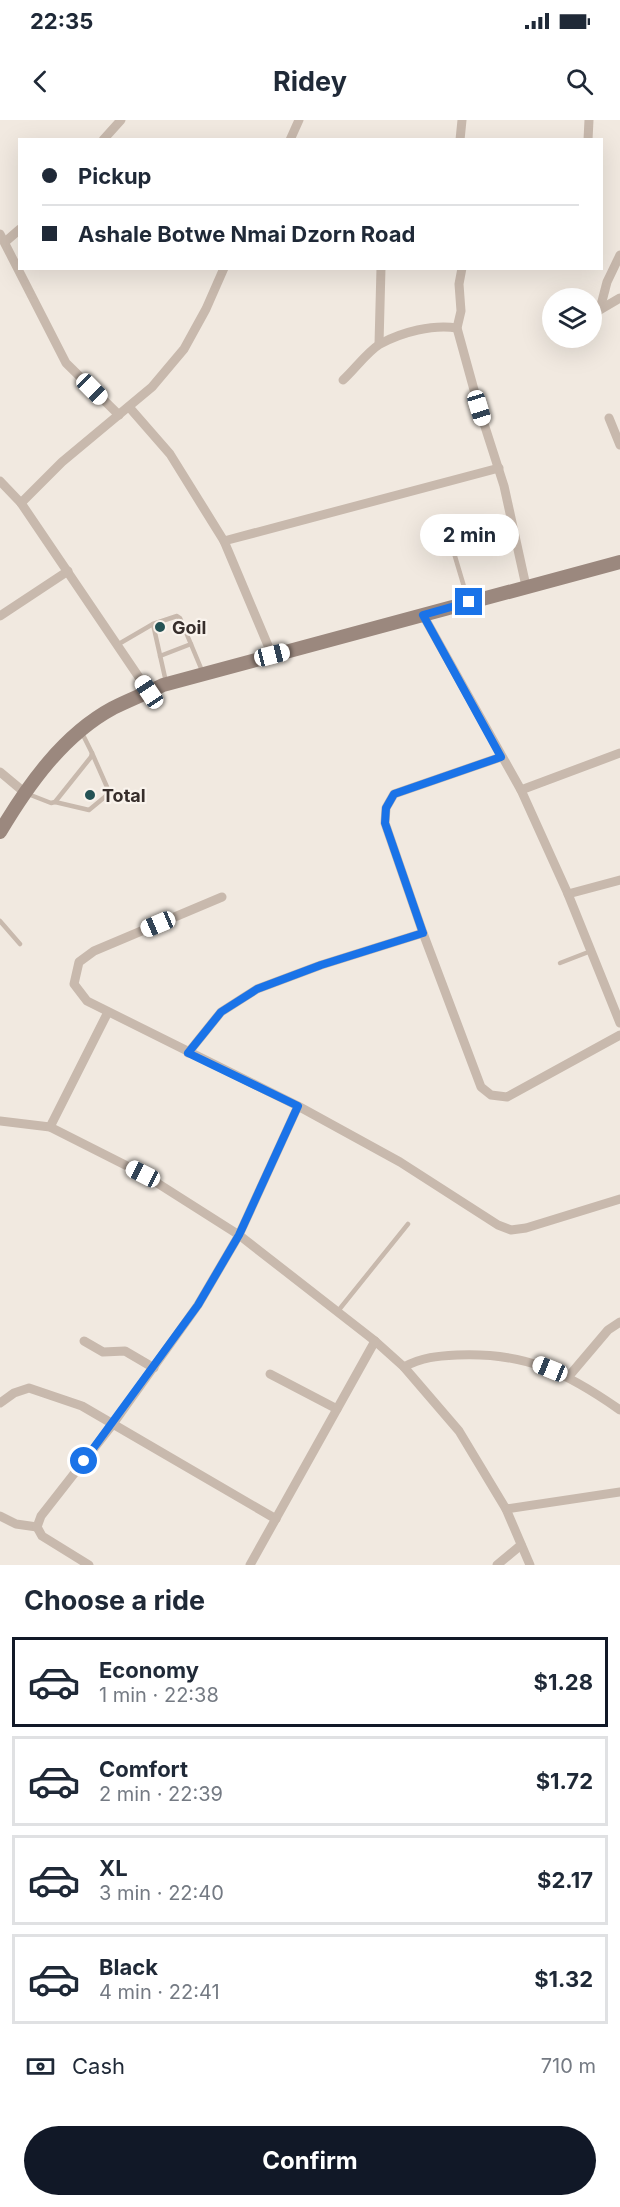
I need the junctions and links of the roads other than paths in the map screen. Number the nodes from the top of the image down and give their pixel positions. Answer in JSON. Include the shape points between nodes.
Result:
{"nodes":[{"id":1,"x":121,"y":120,"type":"edge"},
{"id":2,"x":299,"y":120,"type":"edge"},
{"id":3,"x":462,"y":120,"type":"edge"},
{"id":4,"x":589,"y":120,"type":"edge"},
{"id":5,"x":105,"y":138,"type":"edge"},
{"id":6,"x":291,"y":138,"type":"edge"},
{"id":7,"x":460,"y":138,"type":"edge"},
{"id":8,"x":588,"y":138,"type":"edge"},
{"id":9,"x":18,"y":230,"type":"edge"},
{"id":10,"x":3,"y":238,"type":"edge"},
{"id":11,"x":620,"y":255,"type":"edge"},
{"id":12,"x":18,"y":268,"type":"edge"},
{"id":13,"x":19,"y":270,"type":"edge"},
{"id":14,"x":223,"y":270,"type":"edge"},
{"id":15,"x":381,"y":270,"type":"edge"},
{"id":16,"x":462,"y":270,"type":"edge"},
{"id":17,"x":620,"y":298,"type":"edge"},
{"id":18,"x":602,"y":301,"type":"edge"},
{"id":19,"x":602,"y":308,"type":"edge"},
{"id":20,"x":457,"y":328,"type":"junction"},
{"id":21,"x":380,"y":345,"type":"junction"},
{"id":22,"x":343,"y":380,"type":"dead end"},
{"id":23,"x":129,"y":407,"type":"junction"},
{"id":24,"x":119,"y":415,"type":"junction"},
{"id":25,"x":609,"y":418,"type":"dead end"},
{"id":26,"x":620,"y":445,"type":"edge"},
{"id":27,"x":499,"y":468,"type":"junction"},
{"id":28,"x":0,"y":481,"type":"edge"},
{"id":29,"x":21,"y":503,"type":"junction"},
{"id":30,"x":448,"y":533,"type":"dead end"},
{"id":31,"x":224,"y":541,"type":"junction"},
{"id":32,"x":620,"y":562,"type":"edge"},
{"id":33,"x":68,"y":571,"type":"junction"},
{"id":34,"x":526,"y":586,"type":"junction"},
{"id":35,"x":469,"y":602,"type":"junction"},
{"id":36,"x":423,"y":615,"type":"junction"},
{"id":37,"x":0,"y":616,"type":"edge"},
{"id":38,"x":153,"y":624,"type":"junction"},
{"id":39,"x":191,"y":644,"type":"junction"},
{"id":40,"x":117,"y":645,"type":"junction"},
{"id":41,"x":272,"y":655,"type":"junction"},
{"id":42,"x":160,"y":656,"type":"junction"},
{"id":43,"x":203,"y":672,"type":"junction"},
{"id":44,"x":166,"y":684,"type":"junction"},
{"id":45,"x":149,"y":692,"type":"junction"},
{"id":46,"x":81,"y":731,"type":"junction"},
{"id":47,"x":92,"y":753,"type":"junction"},
{"id":48,"x":620,"y":753,"type":"edge"},
{"id":49,"x":501,"y":757,"type":"junction"},
{"id":50,"x":0,"y":772,"type":"edge"},
{"id":51,"x":520,"y":790,"type":"junction"},
{"id":52,"x":24,"y":792,"type":"junction"},
{"id":53,"x":55,"y":802,"type":"junction"},
{"id":54,"x":0,"y":832,"type":"edge"},
{"id":55,"x":620,"y":880,"type":"edge"},
{"id":56,"x":568,"y":894,"type":"junction"},
{"id":57,"x":222,"y":897,"type":"dead end"},
{"id":58,"x":0,"y":921,"type":"edge"},
{"id":59,"x":423,"y":933,"type":"junction"},
{"id":60,"x":20,"y":944,"type":"dead end"},
{"id":61,"x":591,"y":951,"type":"junction"},
{"id":62,"x":560,"y":963,"type":"dead end"},
{"id":63,"x":108,"y":1012,"type":"junction"},
{"id":64,"x":620,"y":1023,"type":"edge"},
{"id":65,"x":620,"y":1035,"type":"edge"},
{"id":66,"x":188,"y":1053,"type":"junction"},
{"id":67,"x":298,"y":1106,"type":"junction"},
{"id":68,"x":0,"y":1121,"type":"edge"},
{"id":69,"x":50,"y":1126,"type":"junction"},
{"id":70,"x":620,"y":1199,"type":"edge"},
{"id":71,"x":408,"y":1224,"type":"dead end"},
{"id":72,"x":239,"y":1235,"type":"junction"},
{"id":73,"x":338,"y":1311,"type":"junction"},
{"id":74,"x":620,"y":1322,"type":"edge"},
{"id":75,"x":84,"y":1341,"type":"dead end"},
{"id":76,"x":375,"y":1341,"type":"junction"},
{"id":77,"x":404,"y":1367,"type":"junction"},
{"id":78,"x":154,"y":1368,"type":"junction"},
{"id":79,"x":270,"y":1374,"type":"dead end"},
{"id":80,"x":569,"y":1376,"type":"junction"},
{"id":81,"x":0,"y":1403,"type":"edge"},
{"id":82,"x":337,"y":1409,"type":"junction"},
{"id":83,"x":620,"y":1410,"type":"edge"},
{"id":84,"x":113,"y":1424,"type":"junction"},
{"id":85,"x":620,"y":1492,"type":"edge"},
{"id":86,"x":506,"y":1509,"type":"junction"},
{"id":87,"x":0,"y":1516,"type":"edge"},
{"id":88,"x":276,"y":1519,"type":"junction"},
{"id":89,"x":38,"y":1527,"type":"junction"},
{"id":90,"x":521,"y":1545,"type":"junction"},
{"id":91,"x":89,"y":1565,"type":"edge"},
{"id":92,"x":250,"y":1565,"type":"edge"},
{"id":93,"x":497,"y":1565,"type":"edge"},
{"id":94,"x":530,"y":1565,"type":"edge"}],
"edges":[{"from":1,"to":5,"type":"street"},
{"from":2,"to":6,"type":"street"},
{"from":3,"to":7,"type":"street"},
{"from":4,"to":8,"type":"street"},
{"from":9,"to":10,"type":"street"},
{"from":10,"to":12,"type":"street"},
{"from":11,"to":18,"type":"street"},
{"from":13,"to":24,"type":"street","via":[[66,363]]},
{"from":14,"to":23,"type":"street","via":[[184,350]]},
{"from":15,"to":21,"type":"street"},
{"from":16,"to":20,"type":"street"},
{"from":17,"to":19,"type":"street"},
{"from":20,"to":21,"type":"street","via":[[440,326],[415,331]]},
{"from":20,"to":27,"type":"street"},
{"from":21,"to":22,"type":"street"},
{"from":23,"to":24,"type":"street"},
{"from":23,"to":31,"type":"street","via":[[170,454]]},
{"from":24,"to":29,"type":"street","via":[[62,462]]},
{"from":25,"to":26,"type":"street"},
{"from":27,"to":31,"type":"street"},
{"from":27,"to":34,"type":"street"},
{"from":28,"to":29,"type":"street"},
{"from":29,"to":33,"type":"street"},
{"from":30,"to":35,"type":"lane"},
{"from":31,"to":41,"type":"street"},
{"from":32,"to":34,"type":"main road"},
{"from":33,"to":37,"type":"street"},
{"from":33,"to":40,"type":"street"},
{"from":34,"to":35,"type":"main road"},
{"from":35,"to":36,"type":"main road"},
{"from":36,"to":41,"type":"main road"},
{"from":36,"to":49,"type":"street"},
{"from":38,"to":39,"type":"lane","via":[[177,616]]},
{"from":38,"to":40,"type":"lane"},
{"from":38,"to":42,"type":"lane"},
{"from":39,"to":42,"type":"lane"},
{"from":39,"to":43,"type":"lane"},
{"from":40,"to":45,"type":"street"},
{"from":41,"to":43,"type":"main road"},
{"from":42,"to":44,"type":"lane"},
{"from":43,"to":44,"type":"main road"},
{"from":44,"to":45,"type":"main road"},
{"from":45,"to":46,"type":"main road","via":[[112,709]]},
{"from":46,"to":47,"type":"lane"},
{"from":46,"to":52,"type":"main road","via":[[40,770]]},
{"from":47,"to":53,"type":"lane"},
{"from":47,"to":53,"type":"lane","via":[[107,788],[106,796],[89,810]]},
{"from":48,"to":51,"type":"street"},
{"from":49,"to":51,"type":"street"},
{"from":49,"to":59,"type":"street","via":[[394,794],[386,808],[385,823]]},
{"from":50,"to":52,"type":"street"},
{"from":51,"to":56,"type":"street"},
{"from":52,"to":53,"type":"lane"},
{"from":52,"to":54,"type":"main road"},
{"from":55,"to":56,"type":"street"},
{"from":56,"to":61,"type":"street"},
{"from":57,"to":63,"type":"street","via":[[94,951],[79,962],[74,984],[87,1001]]},
{"from":58,"to":60,"type":"lane"},
{"from":59,"to":65,"type":"street","via":[[481,1087],[492,1095],[507,1097]]},
{"from":59,"to":66,"type":"street","via":[[257,989],[221,1012]]},
{"from":61,"to":62,"type":"lane"},
{"from":61,"to":64,"type":"street"},
{"from":63,"to":66,"type":"street"},
{"from":63,"to":69,"type":"street"},
{"from":66,"to":67,"type":"street"},
{"from":67,"to":70,"type":"street","via":[[400,1162],[510,1230]]},
{"from":67,"to":72,"type":"street"},
{"from":68,"to":69,"type":"street"},
{"from":69,"to":72,"type":"street","via":[[143,1174]]},
{"from":71,"to":73,"type":"lane"},
{"from":72,"to":73,"type":"street"},
{"from":72,"to":78,"type":"street","via":[[198,1305]]},
{"from":73,"to":76,"type":"street"},
{"from":74,"to":80,"type":"street","via":[[608,1329]]},
{"from":75,"to":78,"type":"street","via":[[103,1352],[126,1351]]},
{"from":76,"to":77,"type":"street"},
{"from":76,"to":82,"type":"street"},
{"from":77,"to":80,"type":"street","via":[[432,1356],[474,1354],[532,1361]]},
{"from":77,"to":86,"type":"street","via":[[459,1431]]},
{"from":78,"to":84,"type":"street"},
{"from":79,"to":82,"type":"street"},
{"from":80,"to":83,"type":"street"},
{"from":81,"to":84,"type":"street","via":[[29,1388],[82,1406]]},
{"from":82,"to":88,"type":"street"},
{"from":84,"to":88,"type":"street"},
{"from":84,"to":89,"type":"street","via":[[41,1516]]},
{"from":85,"to":86,"type":"street"},
{"from":86,"to":90,"type":"street"},
{"from":87,"to":89,"type":"street","via":[[16,1524]]},
{"from":88,"to":92,"type":"street"},
{"from":89,"to":91,"type":"street","via":[[42,1536]]},
{"from":90,"to":93,"type":"street"},
{"from":90,"to":94,"type":"street"}]}
